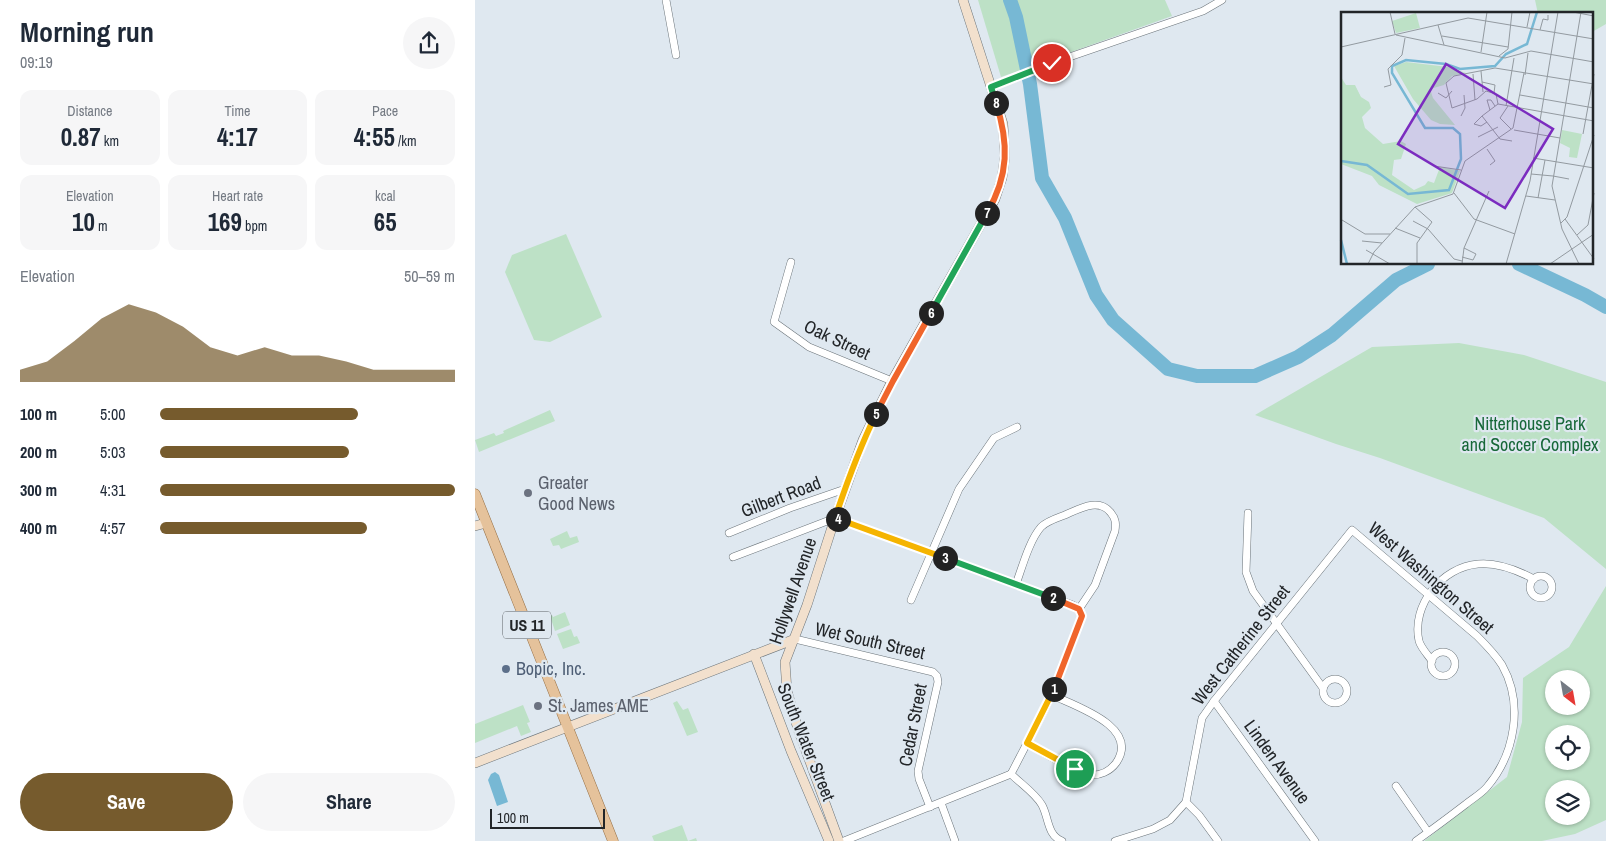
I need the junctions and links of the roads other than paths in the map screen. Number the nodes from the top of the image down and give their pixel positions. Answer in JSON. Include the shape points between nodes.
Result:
{"nodes":[{"id":1,"x":666,"y":0,"type":"edge"},
{"id":2,"x":963,"y":0,"type":"edge"},
{"id":3,"x":1222,"y":0,"type":"edge"},
{"id":4,"x":676,"y":55,"type":"dead end"},
{"id":5,"x":991,"y":87,"type":"junction"},
{"id":6,"x":791,"y":262,"type":"dead end"},
{"id":7,"x":893,"y":381,"type":"junction"},
{"id":8,"x":1017,"y":426,"type":"dead end"},
{"id":9,"x":845,"y":489,"type":"junction"},
{"id":10,"x":475,"y":494,"type":"edge"},
{"id":11,"x":1248,"y":514,"type":"dead end"},
{"id":12,"x":835,"y":518,"type":"junction"},
{"id":13,"x":486,"y":523,"type":"junction"},
{"id":14,"x":475,"y":526,"type":"edge"},
{"id":15,"x":1352,"y":530,"type":"joint"},
{"id":16,"x":729,"y":533,"type":"dead end"},
{"id":17,"x":930,"y":552,"type":"junction"},
{"id":18,"x":733,"y":557,"type":"dead end"},
{"id":19,"x":1534,"y":579,"type":"dead end"},
{"id":20,"x":1016,"y":584,"type":"junction"},
{"id":21,"x":1428,"y":595,"type":"junction"},
{"id":22,"x":911,"y":600,"type":"dead end"},
{"id":23,"x":1081,"y":612,"type":"junction"},
{"id":24,"x":1277,"y":624,"type":"junction"},
{"id":25,"x":795,"y":639,"type":"junction"},
{"id":26,"x":754,"y":654,"type":"junction"},
{"id":27,"x":1432,"y":660,"type":"dead end"},
{"id":28,"x":937,"y":676,"type":"joint"},
{"id":29,"x":1323,"y":688,"type":"dead end"},
{"id":30,"x":1052,"y":695,"type":"junction"},
{"id":31,"x":1214,"y":701,"type":"junction"},
{"id":32,"x":568,"y":726,"type":"junction"},
{"id":33,"x":1027,"y":743,"type":"junction"},
{"id":34,"x":475,"y":763,"type":"edge"},
{"id":35,"x":1011,"y":774,"type":"junction"},
{"id":36,"x":1395,"y":786,"type":"dead end"},
{"id":37,"x":1186,"y":802,"type":"junction"},
{"id":38,"x":941,"y":803,"type":"junction"},
{"id":39,"x":930,"y":807,"type":"junction"},
{"id":40,"x":1428,"y":832,"type":"junction"},
{"id":41,"x":613,"y":841,"type":"edge"},
{"id":42,"x":829,"y":841,"type":"edge"},
{"id":43,"x":839,"y":841,"type":"edge"},
{"id":44,"x":844,"y":841,"type":"edge"},
{"id":45,"x":955,"y":841,"type":"edge"},
{"id":46,"x":1063,"y":841,"type":"edge"},
{"id":47,"x":1115,"y":841,"type":"edge"},
{"id":48,"x":1218,"y":841,"type":"edge"},
{"id":49,"x":1315,"y":841,"type":"edge"},
{"id":50,"x":1416,"y":841,"type":"edge"}],
"edges":[{"from":1,"to":4,"type":"street"},
{"from":2,"to":5,"type":"street","name":"Hollywell Avenue"},
{"from":3,"to":5,"type":"street","via":[[1203,11]]},
{"from":5,"to":7,"type":"street","name":"Hollywell Avenue","via":[[1005,139],[1000,185]]},
{"from":6,"to":7,"type":"street","name":"Oak Street","via":[[774,322],[809,347]]},
{"from":7,"to":9,"type":"street","name":"Hollywell Avenue","via":[[863,440]]},
{"from":8,"to":17,"type":"street","via":[[994,438],[974,465],[959,489]]},
{"from":9,"to":12,"type":"street","name":"Hollywell Avenue"},
{"from":9,"to":16,"type":"street","name":"Gilbert Road"},
{"from":10,"to":13,"type":"main road","number":"US 11"},
{"from":11,"to":24,"type":"street","via":[[1246,572],[1253,591]]},
{"from":12,"to":17,"type":"street"},
{"from":12,"to":18,"type":"street"},
{"from":12,"to":25,"type":"street","name":"Hollywell Avenue"},
{"from":13,"to":14,"type":"street"},
{"from":13,"to":32,"type":"main road","number":"US 11"},
{"from":15,"to":21,"type":"street","name":"West Washington Street"},
{"from":15,"to":24,"type":"street","name":"West Catherine Street"},
{"from":17,"to":20,"type":"street"},
{"from":17,"to":22,"type":"street"},
{"from":19,"to":21,"type":"street","via":[[1499,565],[1478,564],[1461,568],[1445,577]]},
{"from":20,"to":23,"type":"street","via":[[1073,605]]},
{"from":20,"to":23,"type":"street","via":[[1041,527],[1088,505],[1103,506],[1113,515],[1115,531]]},
{"from":21,"to":27,"type":"street","via":[[1419,620],[1419,643]]},
{"from":21,"to":40,"type":"street","name":"West Washington Street","via":[[1489,648],[1507,678],[1515,714],[1511,744],[1486,789]]},
{"from":23,"to":30,"type":"street"},
{"from":24,"to":29,"type":"street"},
{"from":24,"to":31,"type":"street","name":"West Catherine Street"},
{"from":25,"to":26,"type":"street"},
{"from":25,"to":28,"type":"street","name":"Wet South Street","via":[[933,672]]},
{"from":25,"to":43,"type":"street","name":"Hollywell Avenue","via":[[785,662],[787,691]]},
{"from":26,"to":32,"type":"street"},
{"from":26,"to":42,"type":"street","name":"South Water Street"},
{"from":28,"to":39,"type":"street","name":"Cedar Street","via":[[918,771]]},
{"from":30,"to":33,"type":"street"},
{"from":30,"to":33,"type":"street","via":[[1098,716],[1117,731],[1122,741],[1120,756],[1115,765],[1104,773],[1089,775]]},
{"from":31,"to":37,"type":"street","name":"West Catherine Street","via":[[1202,718]]},
{"from":31,"to":49,"type":"street","name":"Linden Avenue"},
{"from":32,"to":34,"type":"street"},
{"from":32,"to":41,"type":"main road","number":"US 11"},
{"from":33,"to":35,"type":"street"},
{"from":35,"to":38,"type":"street"},
{"from":35,"to":46,"type":"street","via":[[1042,805],[1052,834]]},
{"from":36,"to":40,"type":"street"},
{"from":37,"to":47,"type":"street","via":[[1170,820]]},
{"from":37,"to":48,"type":"street"},
{"from":38,"to":39,"type":"street"},
{"from":38,"to":45,"type":"street"},
{"from":39,"to":44,"type":"street"},
{"from":40,"to":50,"type":"street","name":"West Washington Street"}]}
